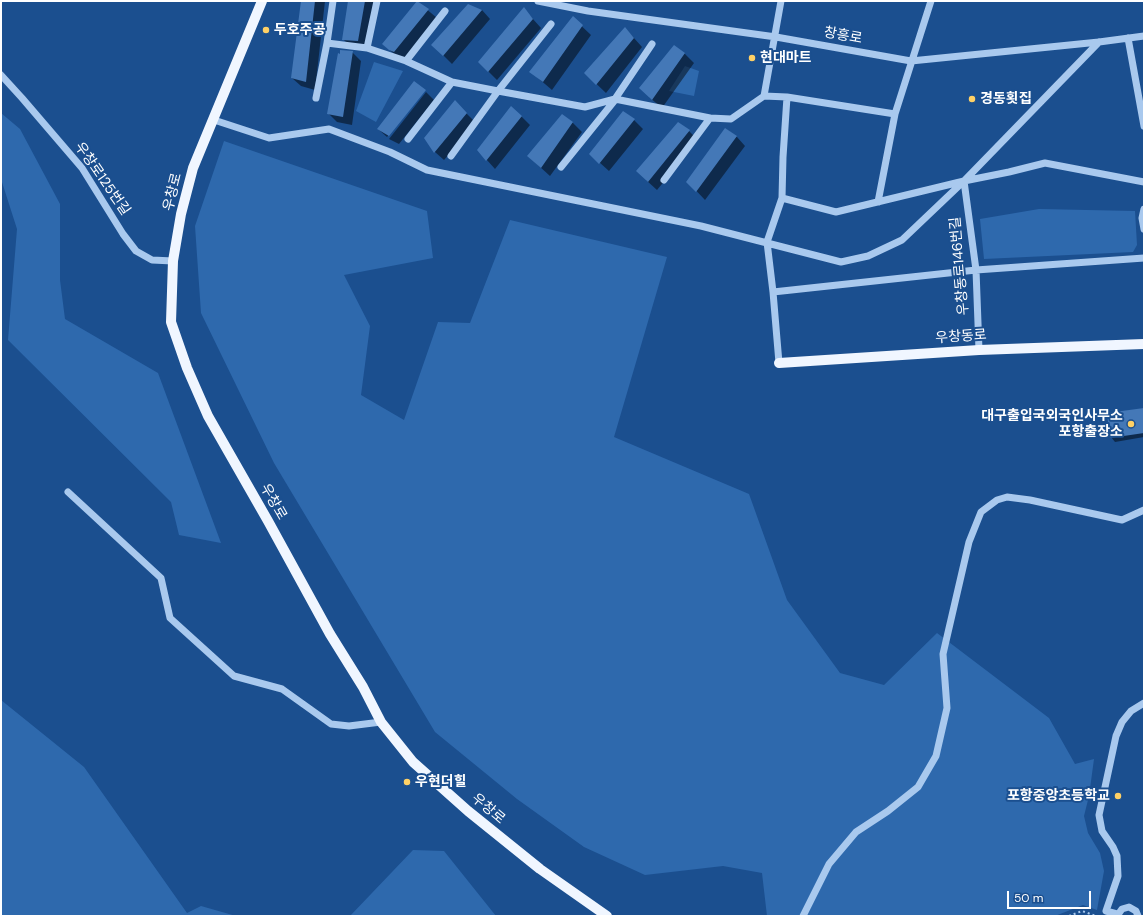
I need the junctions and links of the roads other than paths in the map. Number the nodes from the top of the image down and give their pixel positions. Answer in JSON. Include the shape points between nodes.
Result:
{"nodes":[{"id":1,"x":262,"y":1,"type":"edge"},
{"id":2,"x":333,"y":1,"type":"edge"},
{"id":3,"x":377,"y":1,"type":"edge"},
{"id":4,"x":538,"y":1,"type":"edge"},
{"id":5,"x":781,"y":1,"type":"edge"},
{"id":6,"x":931,"y":1,"type":"edge"},
{"id":7,"x":445,"y":11,"type":"dead end"},
{"id":8,"x":551,"y":24,"type":"dead end"},
{"id":9,"x":1144,"y":36,"type":"edge"},
{"id":10,"x":776,"y":37,"type":"junction"},
{"id":11,"x":1128,"y":38,"type":"junction"},
{"id":12,"x":1099,"y":42,"type":"junction"},
{"id":13,"x":327,"y":43,"type":"junction"},
{"id":14,"x":652,"y":44,"type":"dead end"},
{"id":15,"x":367,"y":48,"type":"junction"},
{"id":16,"x":406,"y":61,"type":"junction"},
{"id":17,"x":911,"y":61,"type":"junction"},
{"id":18,"x":1,"y":75,"type":"edge"},
{"id":19,"x":452,"y":82,"type":"junction"},
{"id":20,"x":498,"y":91,"type":"junction"},
{"id":21,"x":764,"y":96,"type":"junction"},
{"id":22,"x":787,"y":97,"type":"junction"},
{"id":23,"x":316,"y":98,"type":"dead end"},
{"id":24,"x":615,"y":100,"type":"junction"},
{"id":25,"x":895,"y":114,"type":"junction"},
{"id":26,"x":1144,"y":116,"type":"edge"},
{"id":27,"x":710,"y":118,"type":"junction"},
{"id":28,"x":214,"y":120,"type":"junction"},
{"id":29,"x":1144,"y":126,"type":"edge"},
{"id":30,"x":408,"y":139,"type":"dead end"},
{"id":31,"x":451,"y":156,"type":"dead end"},
{"id":32,"x":561,"y":167,"type":"dead end"},
{"id":33,"x":664,"y":180,"type":"dead end"},
{"id":34,"x":964,"y":181,"type":"junction"},
{"id":35,"x":1144,"y":182,"type":"edge"},
{"id":36,"x":782,"y":198,"type":"junction"},
{"id":37,"x":878,"y":202,"type":"junction"},
{"id":38,"x":1144,"y":209,"type":"edge"},
{"id":39,"x":1144,"y":229,"type":"edge"},
{"id":40,"x":767,"y":242,"type":"junction"},
{"id":41,"x":1144,"y":258,"type":"edge"},
{"id":42,"x":173,"y":261,"type":"junction"},
{"id":43,"x":976,"y":270,"type":"junction"},
{"id":44,"x":773,"y":292,"type":"junction"},
{"id":45,"x":1144,"y":344,"type":"edge"},
{"id":46,"x":980,"y":350,"type":"junction"},
{"id":47,"x":779,"y":363,"type":"joint"},
{"id":48,"x":68,"y":492,"type":"dead end"},
{"id":49,"x":1144,"y":510,"type":"edge"},
{"id":50,"x":1144,"y":704,"type":"edge"},
{"id":51,"x":381,"y":722,"type":"junction"},
{"id":52,"x":1117,"y":915,"type":"edge"},
{"id":53,"x":607,"y":916,"type":"edge"},
{"id":54,"x":803,"y":916,"type":"edge"},
{"id":55,"x":1138,"y":916,"type":"edge"}],
"edges":[{"from":1,"to":28,"type":"main road","name":"우창로"},
{"from":2,"to":13,"type":"street"},
{"from":3,"to":15,"type":"street"},
{"from":4,"to":10,"type":"street","name":"창흥로","via":[[588,11]]},
{"from":5,"to":10,"type":"street"},
{"from":6,"to":17,"type":"street"},
{"from":7,"to":16,"type":"street"},
{"from":8,"to":20,"type":"street"},
{"from":9,"to":11,"type":"street","name":"창흥로"},
{"from":10,"to":17,"type":"street","name":"창흥로"},
{"from":10,"to":21,"type":"street"},
{"from":11,"to":12,"type":"street","name":"창흥로"},
{"from":11,"to":26,"type":"street"},
{"from":12,"to":17,"type":"street","name":"창흥로"},
{"from":12,"to":34,"type":"street"},
{"from":13,"to":15,"type":"street"},
{"from":13,"to":23,"type":"street"},
{"from":14,"to":24,"type":"street"},
{"from":15,"to":16,"type":"street"},
{"from":16,"to":19,"type":"street"},
{"from":17,"to":25,"type":"street"},
{"from":18,"to":42,"type":"street","name":"우창로125번길","via":[[82,168],[136,251],[152,260]]},
{"from":19,"to":20,"type":"street"},
{"from":19,"to":30,"type":"street"},
{"from":20,"to":24,"type":"street","via":[[585,107]]},
{"from":20,"to":31,"type":"street"},
{"from":21,"to":22,"type":"street"},
{"from":21,"to":27,"type":"street","via":[[731,119]]},
{"from":22,"to":25,"type":"street"},
{"from":22,"to":36,"type":"street"},
{"from":24,"to":27,"type":"street"},
{"from":24,"to":32,"type":"street"},
{"from":25,"to":37,"type":"street"},
{"from":26,"to":29,"type":"street"},
{"from":27,"to":33,"type":"street"},
{"from":28,"to":40,"type":"street","via":[[269,138],[329,129],[390,152],[427,170]]},
{"from":28,"to":42,"type":"main road","name":"우창로","via":[[193,168],[181,214]]},
{"from":34,"to":35,"type":"street","via":[[1045,163]]},
{"from":34,"to":37,"type":"street"},
{"from":34,"to":40,"type":"street","via":[[902,240],[868,256],[841,262]]},
{"from":34,"to":43,"type":"street","name":"우창동로146번길"},
{"from":36,"to":37,"type":"street","via":[[836,212]]},
{"from":36,"to":40,"type":"street"},
{"from":38,"to":39,"type":"street"},
{"from":40,"to":44,"type":"street"},
{"from":41,"to":43,"type":"street"},
{"from":42,"to":51,"type":"main road","name":"우창로","via":[[171,322],[208,416]]},
{"from":43,"to":44,"type":"street"},
{"from":43,"to":46,"type":"street","name":"우창동로146번길"},
{"from":44,"to":47,"type":"street"},
{"from":45,"to":46,"type":"main road","name":"우창동로"},
{"from":46,"to":47,"type":"main road","name":"우창동로"},
{"from":48,"to":51,"type":"street","via":[[161,578],[170,618],[234,676],[282,689],[331,724],[349,726]]},
{"from":49,"to":54,"type":"street","via":[[1122,520],[1007,497],[997,500],[981,512],[969,542],[943,654],[947,708],[936,756],[918,787],[856,832],[829,864]]},
{"from":50,"to":52,"type":"street","via":[[1131,711],[1122,722],[1116,736],[1099,815],[1102,831],[1117,856],[1118,876],[1106,911]]},
{"from":51,"to":53,"type":"main road","name":"우창로","via":[[414,762],[468,811],[540,869]]},
{"from":52,"to":55,"type":"street","via":[[1122,909],[1129,907],[1136,911]]}]}
